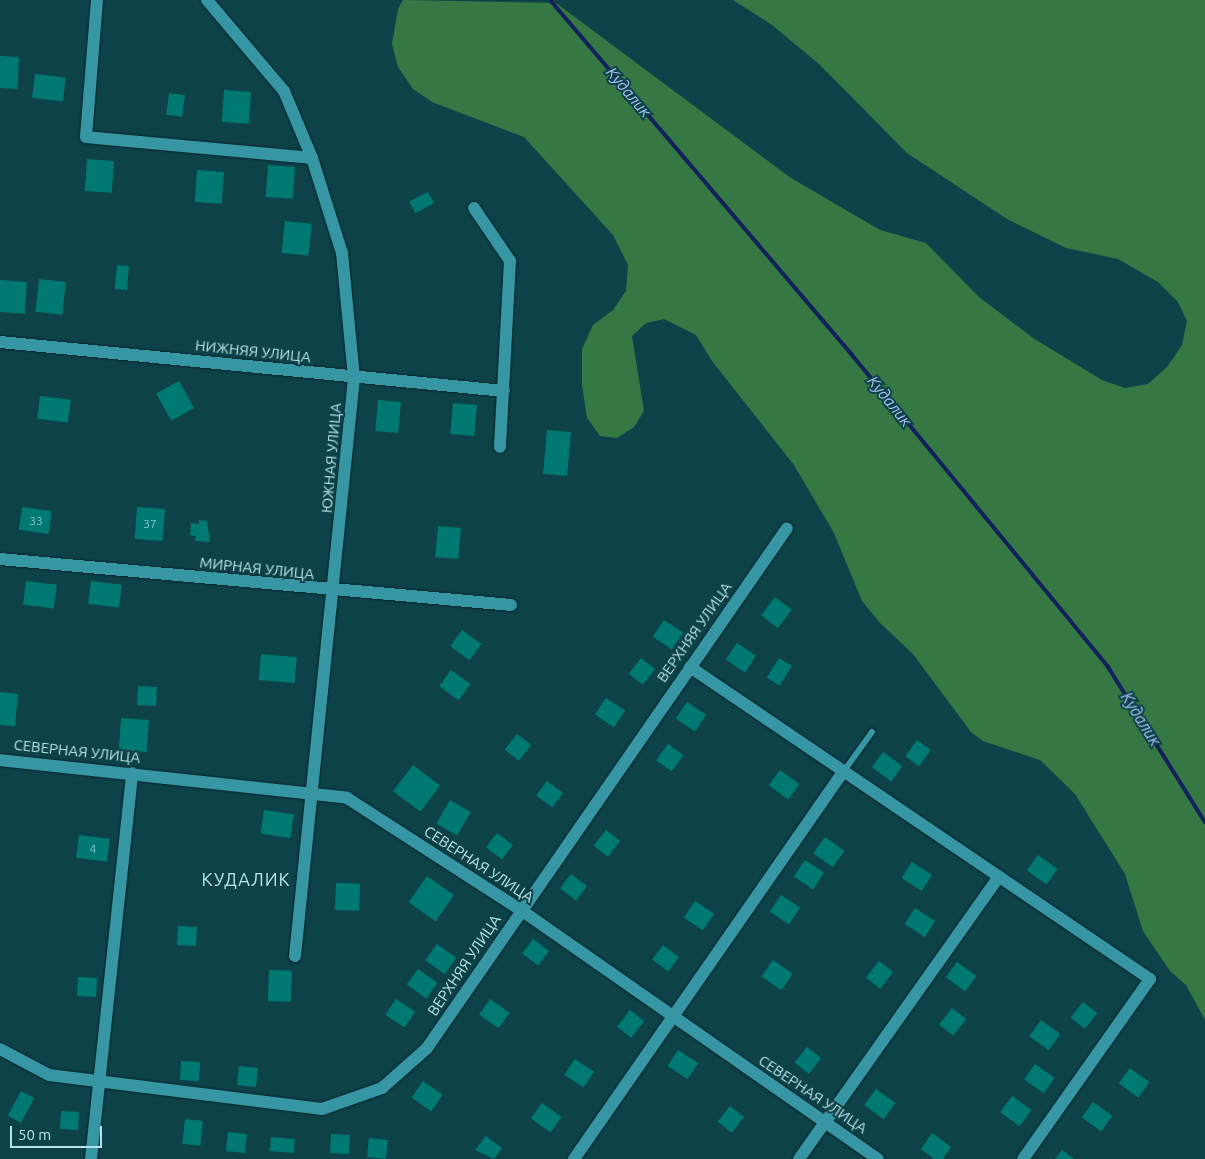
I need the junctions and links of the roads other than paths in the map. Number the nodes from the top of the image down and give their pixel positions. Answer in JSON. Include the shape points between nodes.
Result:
{"nodes":[{"id":1,"x":97,"y":0,"type":"edge"},
{"id":2,"x":206,"y":0,"type":"edge"},
{"id":3,"x":312,"y":158,"type":"junction"},
{"id":4,"x":474,"y":208,"type":"dead end"},
{"id":5,"x":0,"y":342,"type":"edge"},
{"id":6,"x":354,"y":378,"type":"junction"},
{"id":7,"x":504,"y":391,"type":"junction"},
{"id":8,"x":500,"y":446,"type":"dead end"},
{"id":9,"x":787,"y":528,"type":"dead end"},
{"id":10,"x":0,"y":559,"type":"edge"},
{"id":11,"x":335,"y":592,"type":"junction"},
{"id":12,"x":510,"y":605,"type":"dead end"},
{"id":13,"x":690,"y":667,"type":"junction"},
{"id":14,"x":872,"y":732,"type":"dead end"},
{"id":15,"x":0,"y":760,"type":"edge"},
{"id":16,"x":844,"y":771,"type":"junction"},
{"id":17,"x":132,"y":773,"type":"junction"},
{"id":18,"x":315,"y":792,"type":"junction"},
{"id":19,"x":999,"y":877,"type":"junction"},
{"id":20,"x":521,"y":910,"type":"junction"},
{"id":21,"x":295,"y":956,"type":"dead end"},
{"id":22,"x":671,"y":1016,"type":"junction"},
{"id":23,"x":0,"y":1049,"type":"edge"},
{"id":24,"x":100,"y":1082,"type":"junction"},
{"id":25,"x":825,"y":1123,"type":"junction"},
{"id":26,"x":92,"y":1159,"type":"edge"},
{"id":27,"x":574,"y":1159,"type":"edge"},
{"id":28,"x":799,"y":1159,"type":"edge"},
{"id":29,"x":878,"y":1159,"type":"edge"},
{"id":30,"x":1023,"y":1159,"type":"edge"}],
"edges":[{"from":1,"to":3,"type":"street","via":[[86,137]]},
{"from":2,"to":3,"type":"street","name":"ЮЖНАЯ УЛИЦА","via":[[284,91]]},
{"from":3,"to":6,"type":"street","name":"ЮЖНАЯ УЛИЦА","via":[[342,253]]},
{"from":4,"to":7,"type":"street","via":[[510,261]]},
{"from":5,"to":6,"type":"street","name":"НИЖНЯЯ УЛИЦА"},
{"from":6,"to":7,"type":"street","name":"НИЖНЯЯ УЛИЦА"},
{"from":6,"to":11,"type":"street","name":"ЮЖНАЯ УЛИЦА"},
{"from":7,"to":8,"type":"street"},
{"from":9,"to":13,"type":"street","name":"ВЕРХНЯЯ УЛИЦА"},
{"from":10,"to":11,"type":"street","name":"МИРНАЯ УЛИЦА"},
{"from":11,"to":12,"type":"street","name":"МИРНАЯ УЛИЦА"},
{"from":11,"to":18,"type":"street","name":"ЮЖНАЯ УЛИЦА"},
{"from":13,"to":16,"type":"street"},
{"from":13,"to":20,"type":"street","name":"ВЕРХНЯЯ УЛИЦА"},
{"from":14,"to":16,"type":"lane"},
{"from":15,"to":17,"type":"street","name":"СЕВЕРНАЯ УЛИЦА"},
{"from":16,"to":19,"type":"street"},
{"from":16,"to":22,"type":"street"},
{"from":17,"to":18,"type":"street","name":"СЕВЕРНАЯ УЛИЦА"},
{"from":17,"to":24,"type":"street"},
{"from":18,"to":20,"type":"street","name":"СЕВЕРНАЯ УЛИЦА","via":[[347,798]]},
{"from":18,"to":21,"type":"street","name":"ЮЖНАЯ УЛИЦА"},
{"from":19,"to":25,"type":"street"},
{"from":19,"to":30,"type":"street","via":[[1150,979]]},
{"from":20,"to":22,"type":"street","name":"СЕВЕРНАЯ УЛИЦА"},
{"from":20,"to":24,"type":"street","name":"ВЕРХНЯЯ УЛИЦА","via":[[427,1048],[382,1088],[322,1110]]},
{"from":22,"to":25,"type":"street","name":"СЕВЕРНАЯ УЛИЦА"},
{"from":22,"to":27,"type":"street"},
{"from":23,"to":24,"type":"street","name":"ВЕРХНЯЯ УЛИЦА","via":[[49,1075]]},
{"from":24,"to":26,"type":"street"},
{"from":25,"to":28,"type":"street"},
{"from":25,"to":29,"type":"street","name":"СЕВЕРНАЯ УЛИЦА"}]}
